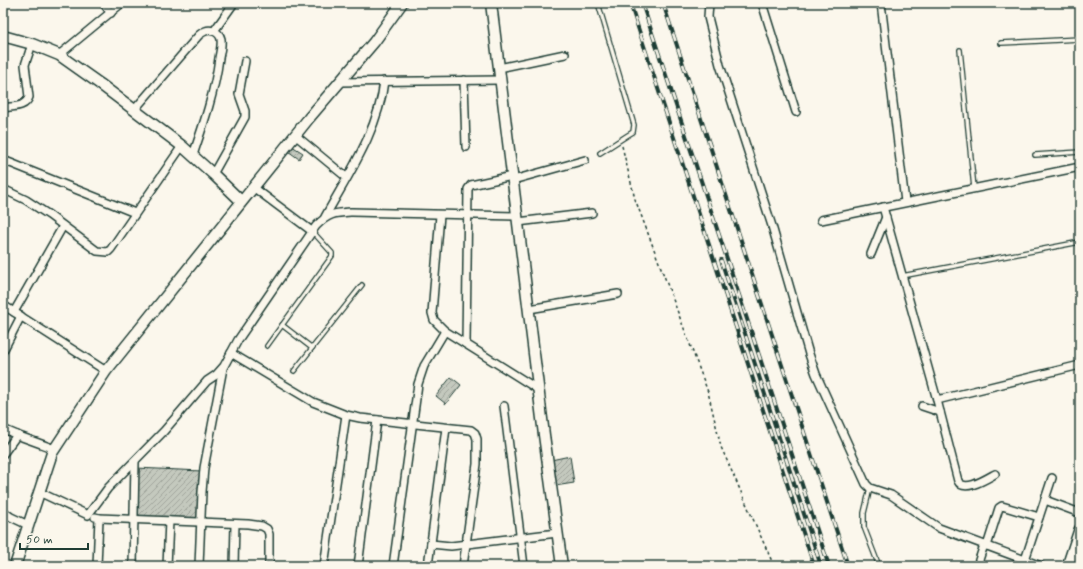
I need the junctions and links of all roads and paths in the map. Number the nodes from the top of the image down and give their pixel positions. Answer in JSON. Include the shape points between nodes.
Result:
{"nodes":[{"id":1,"x":104,"y":3,"type":"edge"},
{"id":2,"x":122,"y":3,"type":"edge"},
{"id":3,"x":234,"y":3,"type":"edge"},
{"id":4,"x":402,"y":3,"type":"edge"},
{"id":5,"x":491,"y":3,"type":"edge"},
{"id":6,"x":598,"y":3,"type":"edge"},
{"id":7,"x":709,"y":3,"type":"edge"},
{"id":8,"x":762,"y":3,"type":"edge"},
{"id":9,"x":881,"y":3,"type":"edge"},
{"id":10,"x":111,"y":13,"type":"junction"},
{"id":11,"x":214,"y":31,"type":"junction"},
{"id":12,"x":3,"y":36,"type":"edge"},
{"id":13,"x":1080,"y":39,"type":"edge"},
{"id":14,"x":1001,"y":43,"type":"dead end"},
{"id":15,"x":32,"y":44,"type":"junction"},
{"id":16,"x":960,"y":50,"type":"dead end"},
{"id":17,"x":564,"y":54,"type":"dead end"},
{"id":18,"x":59,"y":55,"type":"junction"},
{"id":19,"x":245,"y":61,"type":"dead end"},
{"id":20,"x":499,"y":68,"type":"junction"},
{"id":21,"x":464,"y":80,"type":"junction"},
{"id":22,"x":500,"y":80,"type":"junction"},
{"id":23,"x":339,"y":82,"type":"junction"},
{"id":24,"x":384,"y":82,"type":"junction"},
{"id":25,"x":3,"y":108,"type":"edge"},
{"id":26,"x":135,"y":109,"type":"junction"},
{"id":27,"x":796,"y":112,"type":"dead end"},
{"id":28,"x":295,"y":135,"type":"junction"},
{"id":29,"x":621,"y":141,"type":"junction"},
{"id":30,"x":182,"y":146,"type":"junction"},
{"id":31,"x":466,"y":147,"type":"dead end"},
{"id":32,"x":1080,"y":152,"type":"edge"},
{"id":33,"x":600,"y":153,"type":"dead end"},
{"id":34,"x":193,"y":155,"type":"junction"},
{"id":35,"x":1035,"y":155,"type":"dead end"},
{"id":36,"x":3,"y":160,"type":"edge"},
{"id":37,"x":585,"y":160,"type":"dead end"},
{"id":38,"x":1080,"y":167,"type":"edge"},
{"id":39,"x":214,"y":174,"type":"junction"},
{"id":40,"x":346,"y":177,"type":"junction"},
{"id":41,"x":512,"y":178,"type":"junction"},
{"id":42,"x":253,"y":187,"type":"junction"},
{"id":43,"x":974,"y":188,"type":"junction"},
{"id":44,"x":3,"y":189,"type":"edge"},
{"id":45,"x":241,"y":201,"type":"junction"},
{"id":46,"x":905,"y":202,"type":"junction"},
{"id":47,"x":883,"y":207,"type":"junction"},
{"id":48,"x":135,"y":213,"type":"junction"},
{"id":49,"x":592,"y":213,"type":"dead end"},
{"id":50,"x":440,"y":215,"type":"junction"},
{"id":51,"x":468,"y":216,"type":"junction"},
{"id":52,"x":325,"y":217,"type":"junction"},
{"id":53,"x":886,"y":217,"type":"junction"},
{"id":54,"x":517,"y":219,"type":"junction"},
{"id":55,"x":821,"y":220,"type":"dead end"},
{"id":56,"x":64,"y":226,"type":"junction"},
{"id":57,"x":313,"y":232,"type":"junction"},
{"id":58,"x":1080,"y":242,"type":"edge"},
{"id":59,"x":871,"y":254,"type":"dead end"},
{"id":60,"x":902,"y":276,"type":"junction"},
{"id":61,"x":362,"y":285,"type":"dead end"},
{"id":62,"x":618,"y":294,"type":"dead end"},
{"id":63,"x":3,"y":305,"type":"edge"},
{"id":64,"x":529,"y":309,"type":"junction"},
{"id":65,"x":14,"y":312,"type":"junction"},
{"id":66,"x":21,"y":316,"type":"junction"},
{"id":67,"x":282,"y":325,"type":"junction"},
{"id":68,"x":446,"y":331,"type":"junction"},
{"id":69,"x":466,"y":344,"type":"junction"},
{"id":70,"x":267,"y":346,"type":"dead end"},
{"id":71,"x":312,"y":348,"type":"junction"},
{"id":72,"x":3,"y":351,"type":"edge"},
{"id":73,"x":231,"y":353,"type":"junction"},
{"id":74,"x":1080,"y":365,"type":"edge"},
{"id":75,"x":223,"y":368,"type":"junction"},
{"id":76,"x":106,"y":371,"type":"junction"},
{"id":77,"x":294,"y":371,"type":"dead end"},
{"id":78,"x":539,"y":390,"type":"junction"},
{"id":79,"x":937,"y":400,"type":"junction"},
{"id":80,"x":504,"y":406,"type":"dead end"},
{"id":81,"x":922,"y":406,"type":"dead end"},
{"id":82,"x":940,"y":412,"type":"junction"},
{"id":83,"x":346,"y":415,"type":"junction"},
{"id":84,"x":377,"y":420,"type":"junction"},
{"id":85,"x":413,"y":423,"type":"junction"},
{"id":86,"x":446,"y":428,"type":"junction"},
{"id":87,"x":3,"y":429,"type":"edge"},
{"id":88,"x":17,"y":435,"type":"junction"},
{"id":89,"x":54,"y":449,"type":"junction"},
{"id":90,"x":3,"y":454,"type":"edge"},
{"id":91,"x":135,"y":462,"type":"junction"},
{"id":92,"x":995,"y":474,"type":"dead end"},
{"id":93,"x":1052,"y":478,"type":"dead end"},
{"id":94,"x":870,"y":488,"type":"junction"},
{"id":95,"x":39,"y":492,"type":"junction"},
{"id":96,"x":1045,"y":500,"type":"junction"},
{"id":97,"x":3,"y":511,"type":"edge"},
{"id":98,"x":1080,"y":513,"type":"edge"},
{"id":99,"x":88,"y":515,"type":"junction"},
{"id":100,"x":1040,"y":517,"type":"junction"},
{"id":101,"x":99,"y":518,"type":"junction"},
{"id":102,"x":135,"y":520,"type":"junction"},
{"id":103,"x":169,"y":521,"type":"junction"},
{"id":104,"x":201,"y":522,"type":"junction"},
{"id":105,"x":235,"y":524,"type":"junction"},
{"id":106,"x":28,"y":525,"type":"junction"},
{"id":107,"x":1080,"y":530,"type":"edge"},
{"id":108,"x":557,"y":533,"type":"junction"},
{"id":109,"x":521,"y":538,"type":"junction"},
{"id":110,"x":431,"y":544,"type":"junction"},
{"id":111,"x":466,"y":545,"type":"junction"},
{"id":112,"x":985,"y":545,"type":"junction"},
{"id":113,"x":1025,"y":560,"type":"junction"},
{"id":114,"x":15,"y":566,"type":"edge"},
{"id":115,"x":97,"y":566,"type":"edge"},
{"id":116,"x":133,"y":566,"type":"edge"},
{"id":117,"x":167,"y":566,"type":"edge"},
{"id":118,"x":199,"y":566,"type":"edge"},
{"id":119,"x":234,"y":566,"type":"edge"},
{"id":120,"x":269,"y":566,"type":"edge"},
{"id":121,"x":324,"y":566,"type":"edge"},
{"id":122,"x":358,"y":566,"type":"edge"},
{"id":123,"x":393,"y":566,"type":"edge"},
{"id":124,"x":428,"y":566,"type":"edge"},
{"id":125,"x":464,"y":566,"type":"edge"},
{"id":126,"x":524,"y":566,"type":"edge"},
{"id":127,"x":562,"y":566,"type":"edge"},
{"id":128,"x":774,"y":566,"type":"edge"},
{"id":129,"x":879,"y":566,"type":"edge"},
{"id":130,"x":977,"y":566,"type":"edge"},
{"id":131,"x":1041,"y":566,"type":"edge"},
{"id":132,"x":1068,"y":566,"type":"edge"}],
"edges":[{"from":1,"to":10,"type":"street"},
{"from":2,"to":10,"type":"street"},
{"from":3,"to":11,"type":"street"},
{"from":4,"to":23,"type":"street","via":[[374,42]]},
{"from":5,"to":20,"type":"street"},
{"from":6,"to":29,"type":"lane","via":[[634,125],[633,132]]},
{"from":7,"to":94,"type":"street","via":[[708,17],[720,65],[816,374]]},
{"from":8,"to":27,"type":"street"},
{"from":9,"to":46,"type":"street"},
{"from":10,"to":18,"type":"street"},
{"from":11,"to":26,"type":"street","via":[[204,31],[199,35]]},
{"from":11,"to":34,"type":"street","via":[[221,39],[217,73],[207,115]]},
{"from":12,"to":15,"type":"street"},
{"from":13,"to":14,"type":"lane"},
{"from":15,"to":18,"type":"street"},
{"from":15,"to":25,"type":"street","via":[[25,65],[29,97],[27,102],[24,105]]},
{"from":16,"to":43,"type":"lane"},
{"from":17,"to":20,"type":"street"},
{"from":18,"to":26,"type":"street"},
{"from":19,"to":39,"type":"street","via":[[239,94],[245,117]]},
{"from":20,"to":22,"type":"street"},
{"from":21,"to":22,"type":"street"},
{"from":21,"to":24,"type":"street"},
{"from":21,"to":31,"type":"street"},
{"from":22,"to":41,"type":"street"},
{"from":23,"to":24,"type":"street"},
{"from":23,"to":28,"type":"street"},
{"from":24,"to":40,"type":"street","via":[[381,105],[361,151]]},
{"from":26,"to":30,"type":"street"},
{"from":28,"to":40,"type":"street"},
{"from":28,"to":42,"type":"street"},
{"from":29,"to":33,"type":"lane"},
{"from":29,"to":128,"type":"path","via":[[635,199],[708,392],[721,447]]},
{"from":30,"to":34,"type":"street"},
{"from":30,"to":48,"type":"street"},
{"from":32,"to":35,"type":"lane"},
{"from":34,"to":39,"type":"street"},
{"from":36,"to":48,"type":"street"},
{"from":37,"to":41,"type":"street"},
{"from":38,"to":43,"type":"street"},
{"from":39,"to":45,"type":"street"},
{"from":40,"to":52,"type":"street"},
{"from":41,"to":51,"type":"street","via":[[471,185],[467,193]]},
{"from":41,"to":54,"type":"street"},
{"from":42,"to":45,"type":"street"},
{"from":42,"to":57,"type":"street"},
{"from":43,"to":46,"type":"street"},
{"from":44,"to":56,"type":"street","via":[[26,200]]},
{"from":45,"to":76,"type":"street"},
{"from":46,"to":47,"type":"street"},
{"from":47,"to":53,"type":"street"},
{"from":47,"to":55,"type":"street"},
{"from":48,"to":56,"type":"street","via":[[108,252],[97,251]]},
{"from":49,"to":54,"type":"street"},
{"from":50,"to":51,"type":"street"},
{"from":50,"to":52,"type":"street","via":[[352,212]]},
{"from":50,"to":68,"type":"street","via":[[432,313],[434,320]]},
{"from":51,"to":54,"type":"street"},
{"from":51,"to":69,"type":"street"},
{"from":52,"to":57,"type":"street"},
{"from":53,"to":59,"type":"street"},
{"from":53,"to":60,"type":"street"},
{"from":54,"to":64,"type":"street"},
{"from":56,"to":65,"type":"street"},
{"from":57,"to":67,"type":"lane","via":[[330,249],[332,256]]},
{"from":57,"to":73,"type":"street","via":[[262,303]]},
{"from":58,"to":60,"type":"lane"},
{"from":60,"to":79,"type":"street"},
{"from":61,"to":71,"type":"lane"},
{"from":62,"to":64,"type":"street"},
{"from":63,"to":65,"type":"street"},
{"from":64,"to":78,"type":"street"},
{"from":65,"to":66,"type":"street"},
{"from":66,"to":72,"type":"street"},
{"from":66,"to":76,"type":"street"},
{"from":67,"to":70,"type":"lane"},
{"from":67,"to":71,"type":"lane"},
{"from":68,"to":69,"type":"street"},
{"from":68,"to":85,"type":"street","via":[[424,366],[418,384]]},
{"from":69,"to":78,"type":"street"},
{"from":71,"to":77,"type":"lane"},
{"from":73,"to":75,"type":"street"},
{"from":73,"to":83,"type":"street","via":[[313,402]]},
{"from":74,"to":79,"type":"street"},
{"from":75,"to":91,"type":"street","via":[[207,381]]},
{"from":75,"to":104,"type":"street","via":[[204,468]]},
{"from":76,"to":89,"type":"street"},
{"from":78,"to":108,"type":"street"},
{"from":79,"to":82,"type":"street"},
{"from":80,"to":109,"type":"street"},
{"from":81,"to":82,"type":"street"},
{"from":82,"to":92,"type":"street","via":[[959,484],[969,486]]},
{"from":83,"to":84,"type":"street"},
{"from":83,"to":121,"type":"street"},
{"from":84,"to":85,"type":"street"},
{"from":84,"to":122,"type":"street"},
{"from":85,"to":86,"type":"street"},
{"from":85,"to":123,"type":"street"},
{"from":86,"to":110,"type":"street"},
{"from":86,"to":111,"type":"street","via":[[471,430],[477,439],[477,464]]},
{"from":87,"to":88,"type":"street"},
{"from":88,"to":89,"type":"street"},
{"from":88,"to":90,"type":"street"},
{"from":89,"to":95,"type":"street"},
{"from":91,"to":99,"type":"street","via":[[108,488]]},
{"from":91,"to":102,"type":"street"},
{"from":93,"to":96,"type":"street"},
{"from":94,"to":112,"type":"street","via":[[891,495],[939,528]]},
{"from":94,"to":129,"type":"lane","via":[[863,521]]},
{"from":95,"to":99,"type":"street"},
{"from":95,"to":106,"type":"street"},
{"from":96,"to":98,"type":"street"},
{"from":96,"to":100,"type":"street"},
{"from":97,"to":106,"type":"street"},
{"from":99,"to":101,"type":"street"},
{"from":100,"to":112,"type":"street","via":[[1002,506]]},
{"from":100,"to":113,"type":"street"},
{"from":101,"to":102,"type":"street"},
{"from":101,"to":115,"type":"street"},
{"from":102,"to":103,"type":"street"},
{"from":102,"to":116,"type":"street"},
{"from":103,"to":104,"type":"street"},
{"from":103,"to":117,"type":"street"},
{"from":104,"to":105,"type":"street"},
{"from":104,"to":118,"type":"street"},
{"from":105,"to":119,"type":"street"},
{"from":105,"to":120,"type":"street","via":[[255,525],[267,529]]},
{"from":106,"to":114,"type":"street"},
{"from":107,"to":132,"type":"main road"},
{"from":108,"to":109,"type":"street"},
{"from":108,"to":127,"type":"street"},
{"from":109,"to":111,"type":"street"},
{"from":109,"to":126,"type":"street"},
{"from":110,"to":111,"type":"street"},
{"from":110,"to":124,"type":"street"},
{"from":111,"to":125,"type":"street"},
{"from":112,"to":113,"type":"street"},
{"from":112,"to":130,"type":"street"},
{"from":113,"to":131,"type":"street"}]}
